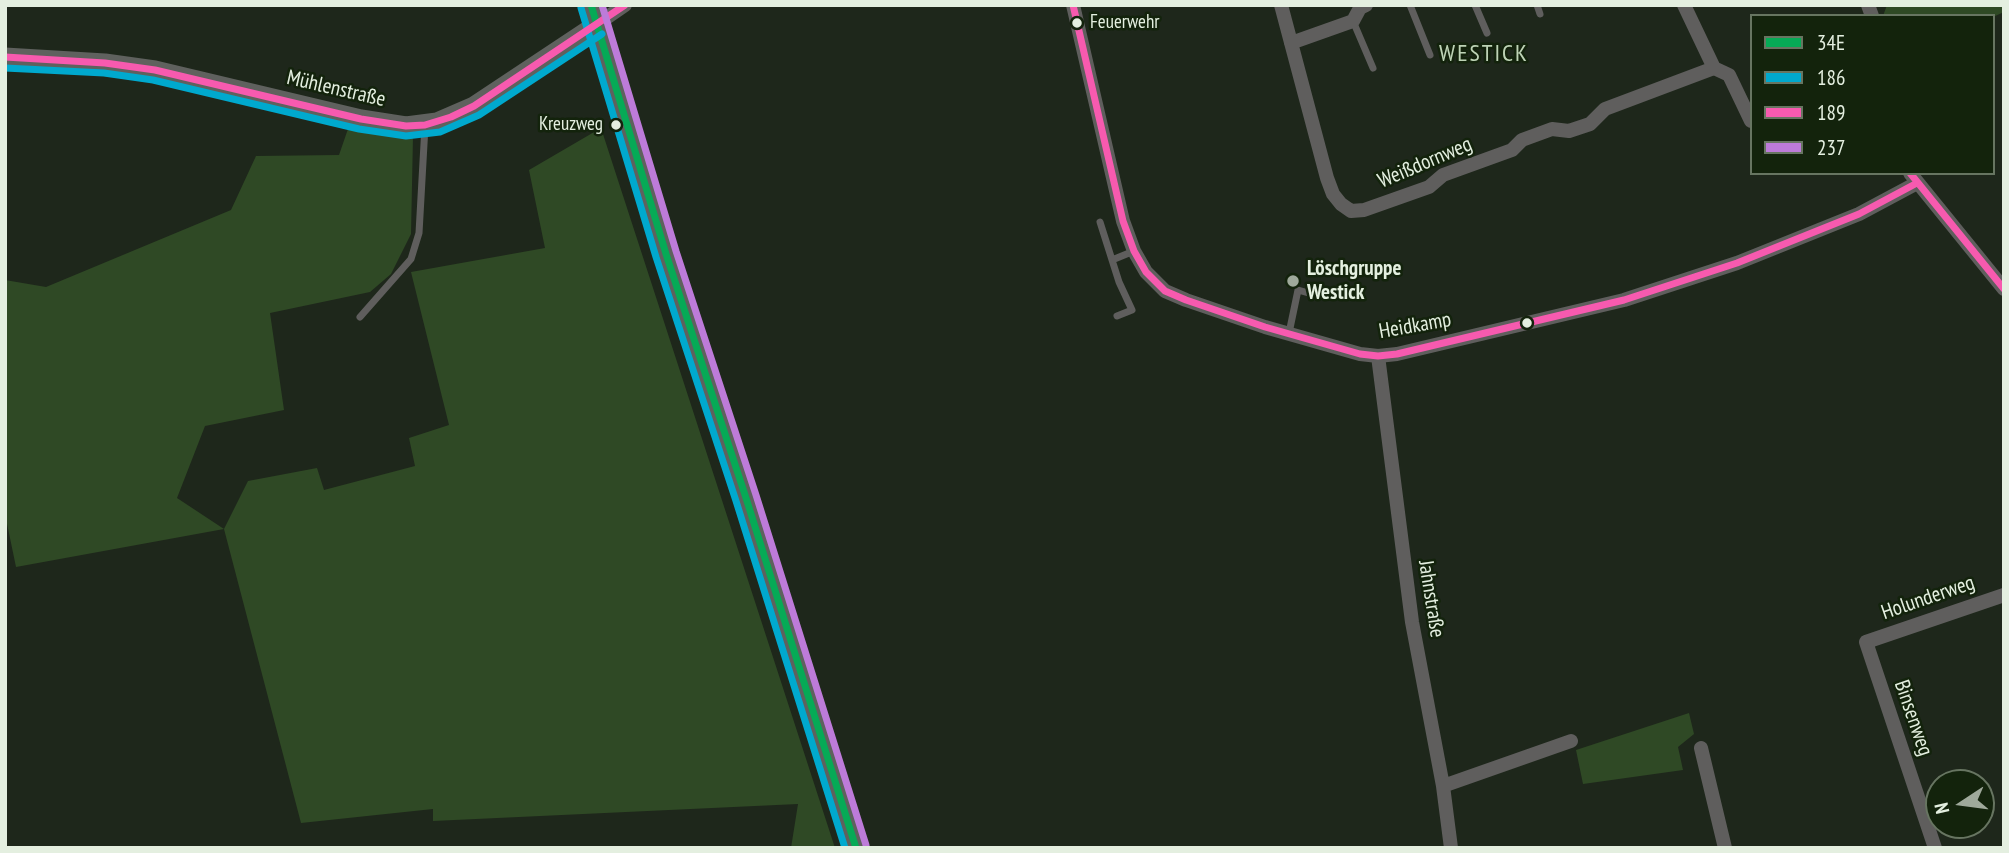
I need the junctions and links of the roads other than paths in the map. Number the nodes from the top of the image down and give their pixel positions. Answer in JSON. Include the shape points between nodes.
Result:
{"nodes":[{"id":1,"x":591,"y":5,"type":"edge"},
{"id":2,"x":625,"y":5,"type":"edge"},
{"id":3,"x":1073,"y":5,"type":"edge"},
{"id":4,"x":1281,"y":5,"type":"edge"},
{"id":5,"x":1366,"y":5,"type":"edge"},
{"id":6,"x":1410,"y":5,"type":"edge"},
{"id":7,"x":1475,"y":5,"type":"edge"},
{"id":8,"x":1537,"y":5,"type":"edge"},
{"id":9,"x":1684,"y":5,"type":"edge"},
{"id":10,"x":1540,"y":14,"type":"dead end"},
{"id":11,"x":1353,"y":20,"type":"junction"},
{"id":12,"x":596,"y":25,"type":"junction"},
{"id":13,"x":1487,"y":33,"type":"dead end"},
{"id":14,"x":1291,"y":43,"type":"junction"},
{"id":15,"x":1430,"y":55,"type":"dead end"},
{"id":16,"x":5,"y":57,"type":"edge"},
{"id":17,"x":1373,"y":68,"type":"dead end"},
{"id":18,"x":1714,"y":68,"type":"junction"},
{"id":19,"x":1750,"y":119,"type":"edge"},
{"id":20,"x":425,"y":125,"type":"junction"},
{"id":21,"x":1914,"y":178,"type":"edge"},
{"id":22,"x":1100,"y":222,"type":"dead end"},
{"id":23,"x":1134,"y":251,"type":"junction"},
{"id":24,"x":1112,"y":260,"type":"junction"},
{"id":25,"x":2004,"y":289,"type":"edge"},
{"id":26,"x":1319,"y":296,"type":"dead end"},
{"id":27,"x":1117,"y":316,"type":"dead end"},
{"id":28,"x":360,"y":317,"type":"dead end"},
{"id":29,"x":1289,"y":334,"type":"junction"},
{"id":30,"x":1378,"y":356,"type":"junction"},
{"id":31,"x":2004,"y":594,"type":"edge"},
{"id":32,"x":1866,"y":642,"type":"joint"},
{"id":33,"x":1571,"y":741,"type":"dead end"},
{"id":34,"x":1700,"y":747,"type":"dead end"},
{"id":35,"x":1443,"y":786,"type":"junction"},
{"id":36,"x":856,"y":848,"type":"edge"},
{"id":37,"x":1451,"y":848,"type":"edge"},
{"id":38,"x":1725,"y":848,"type":"edge"},
{"id":39,"x":1935,"y":848,"type":"edge"}],
"edges":[{"from":1,"to":12,"type":"street"},
{"from":2,"to":12,"type":"street","name":"Mühlenstraße"},
{"from":3,"to":23,"type":"street","name":"Heidkamp"},
{"from":4,"to":14,"type":"street","name":"Weißdornweg"},
{"from":5,"to":11,"type":"street"},
{"from":6,"to":15,"type":"lane"},
{"from":7,"to":13,"type":"lane"},
{"from":8,"to":10,"type":"lane"},
{"from":9,"to":18,"type":"street"},
{"from":11,"to":14,"type":"street"},
{"from":11,"to":17,"type":"lane"},
{"from":12,"to":20,"type":"street","name":"Mühlenstraße","via":[[474,106]]},
{"from":12,"to":36,"type":"street"},
{"from":14,"to":18,"type":"street","name":"Weißdornweg","via":[[1327,178],[1333,194],[1352,211],[1429,187],[1444,175],[1512,150],[1522,140],[1590,124],[1605,109]]},
{"from":16,"to":20,"type":"street","name":"Mühlenstraße","via":[[155,70],[361,119]]},
{"from":18,"to":19,"type":"street","via":[[1729,75]]},
{"from":20,"to":28,"type":"lane","via":[[419,233],[411,259]]},
{"from":21,"to":25,"type":"street"},
{"from":21,"to":30,"type":"street","name":"Heidkamp","via":[[1859,214],[1749,259],[1624,300]]},
{"from":22,"to":24,"type":"lane"},
{"from":23,"to":24,"type":"lane"},
{"from":23,"to":29,"type":"street","name":"Heidkamp","via":[[1146,272],[1165,290]]},
{"from":24,"to":27,"type":"lane","via":[[1132,310]]},
{"from":26,"to":29,"type":"lane","via":[[1298,290]]},
{"from":29,"to":30,"type":"street","name":"Heidkamp"},
{"from":30,"to":35,"type":"street","name":"Jahnstraße","via":[[1412,622]]},
{"from":31,"to":32,"type":"street","name":"Holunderweg"},
{"from":32,"to":39,"type":"street","name":"Binsenweg"},
{"from":33,"to":35,"type":"street"},
{"from":34,"to":38,"type":"street"},
{"from":35,"to":37,"type":"street","name":"Jahnstraße"}]}
